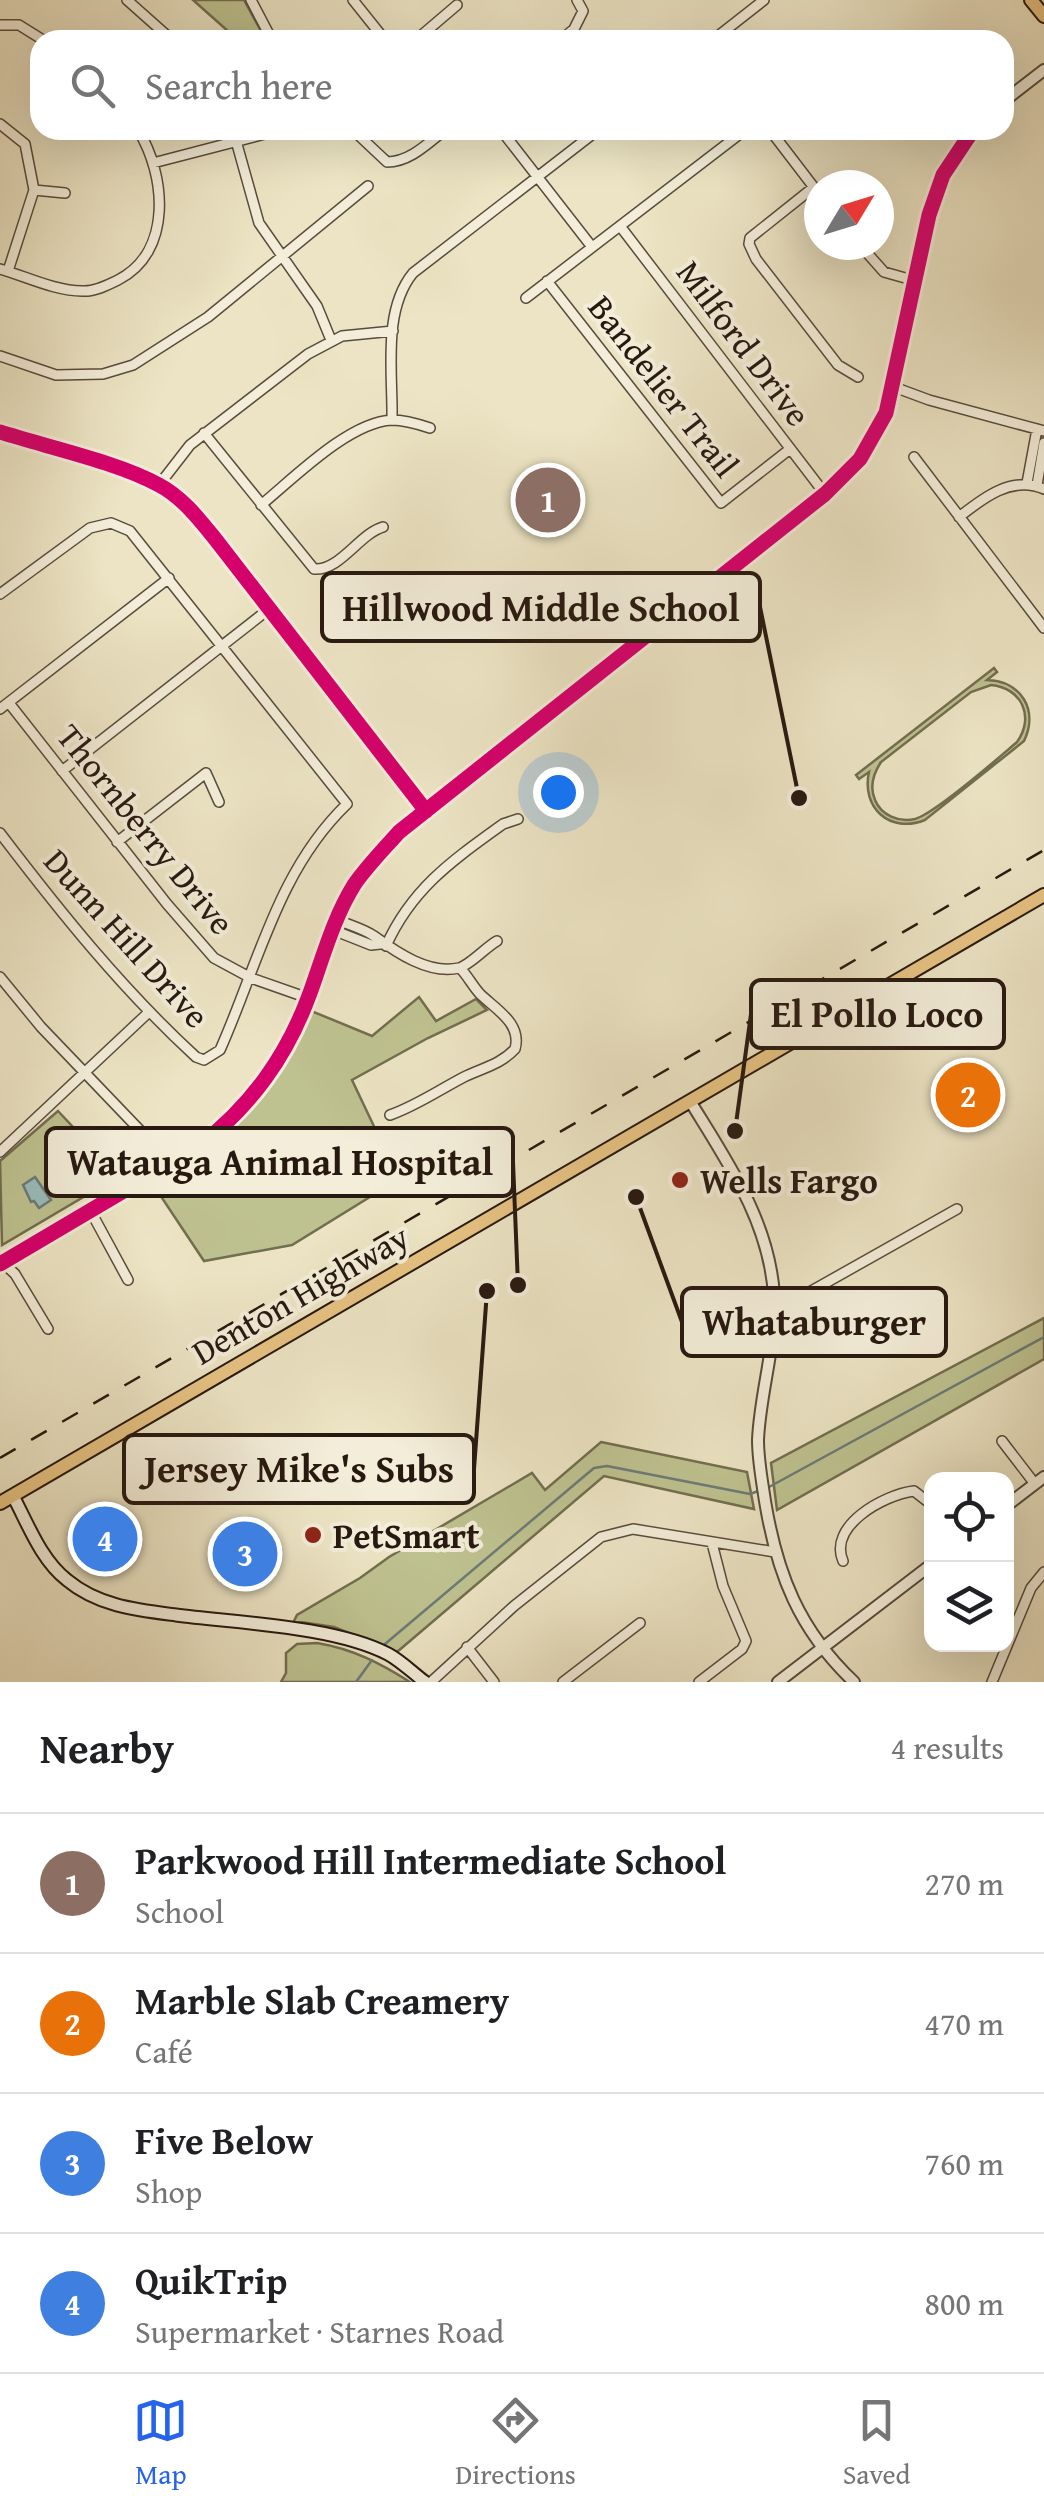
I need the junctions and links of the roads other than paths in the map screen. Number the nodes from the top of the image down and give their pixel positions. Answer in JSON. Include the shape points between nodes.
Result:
{"nodes":[{"id":1,"x":128,"y":0,"type":"edge"},
{"id":2,"x":352,"y":0,"type":"edge"},
{"id":3,"x":577,"y":0,"type":"edge"},
{"id":4,"x":764,"y":0,"type":"edge"},
{"id":5,"x":1032,"y":0,"type":"edge"},
{"id":6,"x":256,"y":2,"type":"edge"},
{"id":7,"x":457,"y":5,"type":"dead end"},
{"id":8,"x":1044,"y":16,"type":"edge"},
{"id":9,"x":0,"y":25,"type":"edge"},
{"id":10,"x":30,"y":30,"type":"edge"},
{"id":11,"x":161,"y":30,"type":"edge"},
{"id":12,"x":268,"y":30,"type":"edge"},
{"id":13,"x":377,"y":30,"type":"edge"},
{"id":14,"x":428,"y":30,"type":"edge"},
{"id":15,"x":570,"y":30,"type":"edge"},
{"id":16,"x":726,"y":30,"type":"edge"},
{"id":17,"x":1044,"y":70,"type":"edge"},
{"id":18,"x":1014,"y":92,"type":"edge"},
{"id":19,"x":0,"y":124,"type":"edge"},
{"id":20,"x":143,"y":140,"type":"edge"},
{"id":21,"x":244,"y":140,"type":"edge"},
{"id":22,"x":363,"y":140,"type":"edge"},
{"id":23,"x":431,"y":140,"type":"edge"},
{"id":24,"x":510,"y":140,"type":"edge"},
{"id":25,"x":585,"y":140,"type":"edge"},
{"id":26,"x":732,"y":140,"type":"edge"},
{"id":27,"x":778,"y":140,"type":"edge"},
{"id":28,"x":966,"y":140,"type":"edge"},
{"id":29,"x":237,"y":142,"type":"junction"},
{"id":30,"x":154,"y":163,"type":"junction"},
{"id":31,"x":804,"y":175,"type":"edge"},
{"id":32,"x":538,"y":176,"type":"junction"},
{"id":33,"x":368,"y":186,"type":"dead end"},
{"id":34,"x":34,"y":190,"type":"junction"},
{"id":35,"x":65,"y":192,"type":"dead end"},
{"id":36,"x":804,"y":200,"type":"edge"},
{"id":37,"x":620,"y":226,"type":"junction"},
{"id":38,"x":592,"y":247,"type":"junction"},
{"id":39,"x":282,"y":258,"type":"junction"},
{"id":40,"x":873,"y":260,"type":"edge"},
{"id":41,"x":4,"y":270,"type":"edge"},
{"id":42,"x":547,"y":281,"type":"junction"},
{"id":43,"x":916,"y":281,"type":"junction"},
{"id":44,"x":526,"y":298,"type":"dead end"},
{"id":45,"x":394,"y":331,"type":"junction"},
{"id":46,"x":331,"y":340,"type":"junction"},
{"id":47,"x":0,"y":356,"type":"edge"},
{"id":48,"x":858,"y":378,"type":"dead end"},
{"id":49,"x":894,"y":387,"type":"junction"},
{"id":50,"x":392,"y":420,"type":"junction"},
{"id":51,"x":430,"y":428,"type":"dead end"},
{"id":52,"x":1040,"y":430,"type":"edge"},
{"id":53,"x":0,"y":432,"type":"edge"},
{"id":54,"x":204,"y":433,"type":"junction"},
{"id":55,"x":1044,"y":442,"type":"edge"},
{"id":56,"x":790,"y":449,"type":"junction"},
{"id":57,"x":914,"y":457,"type":"dead end"},
{"id":58,"x":160,"y":485,"type":"junction"},
{"id":59,"x":1036,"y":486,"type":"edge"},
{"id":60,"x":826,"y":494,"type":"junction"},
{"id":61,"x":261,"y":505,"type":"junction"},
{"id":62,"x":959,"y":516,"type":"junction"},
{"id":63,"x":383,"y":526,"type":"dead end"},
{"id":64,"x":169,"y":578,"type":"junction"},
{"id":65,"x":0,"y":594,"type":"edge"},
{"id":66,"x":269,"y":609,"type":"junction"},
{"id":67,"x":1044,"y":628,"type":"edge"},
{"id":68,"x":222,"y":646,"type":"junction"},
{"id":69,"x":4,"y":706,"type":"edge"},
{"id":70,"x":62,"y":772,"type":"junction"},
{"id":71,"x":218,"y":802,"type":"dead end"},
{"id":72,"x":426,"y":811,"type":"junction"},
{"id":73,"x":518,"y":819,"type":"dead end"},
{"id":74,"x":0,"y":833,"type":"edge"},
{"id":75,"x":117,"y":842,"type":"junction"},
{"id":76,"x":1044,"y":895,"type":"edge"},
{"id":77,"x":335,"y":925,"type":"junction"},
{"id":78,"x":497,"y":940,"type":"dead end"},
{"id":79,"x":383,"y":945,"type":"junction"},
{"id":80,"x":460,"y":968,"type":"junction"},
{"id":81,"x":0,"y":977,"type":"edge"},
{"id":82,"x":251,"y":978,"type":"junction"},
{"id":83,"x":308,"y":998,"type":"junction"},
{"id":84,"x":148,"y":1013,"type":"junction"},
{"id":85,"x":85,"y":1074,"type":"junction"},
{"id":86,"x":690,"y":1101,"type":"junction"},
{"id":87,"x":390,"y":1115,"type":"dead end"},
{"id":88,"x":0,"y":1152,"type":"edge"},
{"id":89,"x":166,"y":1165,"type":"junction"},
{"id":90,"x":957,"y":1209,"type":"dead end"},
{"id":91,"x":90,"y":1210,"type":"junction"},
{"id":92,"x":1,"y":1262,"type":"edge"},
{"id":93,"x":128,"y":1280,"type":"dead end"},
{"id":94,"x":774,"y":1312,"type":"junction"},
{"id":95,"x":48,"y":1330,"type":"dead end"},
{"id":96,"x":1002,"y":1441,"type":"dead end"},
{"id":97,"x":1040,"y":1480,"type":"edge"},
{"id":98,"x":924,"y":1498,"type":"edge"},
{"id":99,"x":6,"y":1500,"type":"edge"},
{"id":100,"x":1014,"y":1500,"type":"edge"},
{"id":101,"x":712,"y":1544,"type":"junction"},
{"id":102,"x":775,"y":1552,"type":"junction"},
{"id":103,"x":843,"y":1562,"type":"dead end"},
{"id":104,"x":924,"y":1570,"type":"edge"},
{"id":105,"x":1044,"y":1572,"type":"edge"},
{"id":106,"x":640,"y":1623,"type":"dead end"},
{"id":107,"x":1014,"y":1630,"type":"edge"},
{"id":108,"x":467,"y":1647,"type":"junction"},
{"id":109,"x":824,"y":1647,"type":"junction"},
{"id":110,"x":1005,"y":1652,"type":"edge"},
{"id":111,"x":428,"y":1682,"type":"edge"},
{"id":112,"x":494,"y":1682,"type":"edge"},
{"id":113,"x":564,"y":1682,"type":"edge"},
{"id":114,"x":699,"y":1682,"type":"edge"},
{"id":115,"x":778,"y":1682,"type":"edge"},
{"id":116,"x":854,"y":1682,"type":"edge"},
{"id":117,"x":992,"y":1682,"type":"edge"}],
"edges":[{"from":1,"to":11,"type":"street"},
{"from":2,"to":13,"type":"street"},
{"from":3,"to":15,"type":"street","via":[[582,17]]},
{"from":4,"to":16,"type":"street"},
{"from":5,"to":8,"type":"main road"},
{"from":6,"to":12,"type":"street"},
{"from":7,"to":14,"type":"street"},
{"from":9,"to":10,"type":"street"},
{"from":17,"to":18,"type":"street"},
{"from":19,"to":34,"type":"street","via":[[24,144]]},
{"from":20,"to":30,"type":"street"},
{"from":21,"to":29,"type":"street"},
{"from":22,"to":23,"type":"street","via":[[388,162]]},
{"from":24,"to":32,"type":"street"},
{"from":25,"to":32,"type":"street"},
{"from":26,"to":37,"type":"street"},
{"from":27,"to":31,"type":"street"},
{"from":28,"to":43,"type":"street","via":[[943,175]]},
{"from":29,"to":30,"type":"street"},
{"from":29,"to":39,"type":"street","via":[[259,223]]},
{"from":30,"to":41,"type":"street","via":[[159,223],[143,260],[127,275],[82,292]]},
{"from":32,"to":38,"type":"street"},
{"from":32,"to":45,"type":"street","via":[[413,273],[402,286]]},
{"from":33,"to":39,"type":"street"},
{"from":34,"to":35,"type":"street"},
{"from":34,"to":41,"type":"street"},
{"from":36,"to":48,"type":"street","via":[[749,244],[838,365]]},
{"from":37,"to":38,"type":"street"},
{"from":37,"to":56,"type":"street","name":"Milford Drive"},
{"from":38,"to":42,"type":"street"},
{"from":39,"to":46,"type":"street","via":[[317,306]]},
{"from":39,"to":47,"type":"street","via":[[208,318],[104,379],[56,375]]},
{"from":40,"to":43,"type":"street","via":[[884,272]]},
{"from":42,"to":44,"type":"street"},
{"from":42,"to":56,"type":"street","name":"Bandelier Trail","via":[[720,503]]},
{"from":43,"to":49,"type":"street"},
{"from":45,"to":46,"type":"street"},
{"from":45,"to":50,"type":"street"},
{"from":46,"to":54,"type":"street"},
{"from":49,"to":52,"type":"street"},
{"from":49,"to":60,"type":"street","via":[[874,440]]},
{"from":50,"to":51,"type":"street"},
{"from":50,"to":61,"type":"street","via":[[346,438]]},
{"from":52,"to":59,"type":"street"},
{"from":53,"to":58,"type":"street"},
{"from":54,"to":58,"type":"street"},
{"from":54,"to":61,"type":"street"},
{"from":55,"to":59,"type":"street"},
{"from":56,"to":60,"type":"street","name":"Milford Drive"},
{"from":57,"to":62,"type":"street"},
{"from":58,"to":66,"type":"street","via":[[202,522]]},
{"from":59,"to":62,"type":"street","via":[[1006,487]]},
{"from":60,"to":72,"type":"street"},
{"from":61,"to":63,"type":"street","via":[[318,570]]},
{"from":62,"to":67,"type":"street"},
{"from":64,"to":65,"type":"street","via":[[130,531],[110,523],[90,528]]},
{"from":64,"to":68,"type":"street"},
{"from":64,"to":69,"type":"street"},
{"from":66,"to":68,"type":"street"},
{"from":66,"to":72,"type":"street"},
{"from":68,"to":70,"type":"street"},
{"from":68,"to":82,"type":"street","via":[[347,804],[294,870]]},
{"from":69,"to":70,"type":"street","name":"Thornberry Drive"},
{"from":70,"to":75,"type":"street","name":"Thornberry Drive"},
{"from":71,"to":75,"type":"street","via":[[206,773]]},
{"from":72,"to":77,"type":"street","via":[[372,862]]},
{"from":73,"to":79,"type":"street","via":[[420,890]]},
{"from":74,"to":84,"type":"street","name":"Dunn Hill Drive"},
{"from":75,"to":82,"type":"street","name":"Thornberry Drive","via":[[214,958]]},
{"from":76,"to":86,"type":"main road","name":"Denton Highway"},
{"from":77,"to":79,"type":"street"},
{"from":77,"to":83,"type":"street"},
{"from":78,"to":80,"type":"street"},
{"from":79,"to":80,"type":"street","via":[[426,966]]},
{"from":80,"to":87,"type":"street","via":[[506,1016],[516,1034],[515,1050]]},
{"from":81,"to":85,"type":"street"},
{"from":82,"to":83,"type":"street","name":"Thornberry Drive"},
{"from":82,"to":84,"type":"street","name":"Dunn Hill Drive","via":[[220,1050],[204,1060]]},
{"from":83,"to":89,"type":"street","via":[[291,1040],[254,1095],[217,1132]]},
{"from":84,"to":85,"type":"street"},
{"from":85,"to":88,"type":"street"},
{"from":85,"to":89,"type":"street"},
{"from":86,"to":94,"type":"street","via":[[758,1217]]},
{"from":86,"to":99,"type":"main road","name":"Denton Highway"},
{"from":89,"to":91,"type":"street"},
{"from":90,"to":94,"type":"street"},
{"from":91,"to":92,"type":"street"},
{"from":91,"to":93,"type":"street"},
{"from":92,"to":95,"type":"street"},
{"from":94,"to":102,"type":"street","via":[[758,1440]]},
{"from":96,"to":97,"type":"street"},
{"from":97,"to":100,"type":"street"},
{"from":98,"to":103,"type":"street","via":[[914,1491],[846,1528],[839,1542]]},
{"from":99,"to":111,"type":"main road","via":[[65,1579],[94,1596],[125,1608],[369,1646]]},
{"from":101,"to":102,"type":"street"},
{"from":101,"to":108,"type":"street","via":[[633,1529],[601,1537]]},
{"from":101,"to":114,"type":"street","via":[[746,1641]]},
{"from":102,"to":109,"type":"street","via":[[789,1595]]},
{"from":104,"to":109,"type":"street"},
{"from":105,"to":107,"type":"street"},
{"from":106,"to":113,"type":"street"},
{"from":108,"to":111,"type":"street"},
{"from":108,"to":112,"type":"street"},
{"from":109,"to":115,"type":"street"},
{"from":109,"to":116,"type":"street"},
{"from":110,"to":117,"type":"street"}]}
